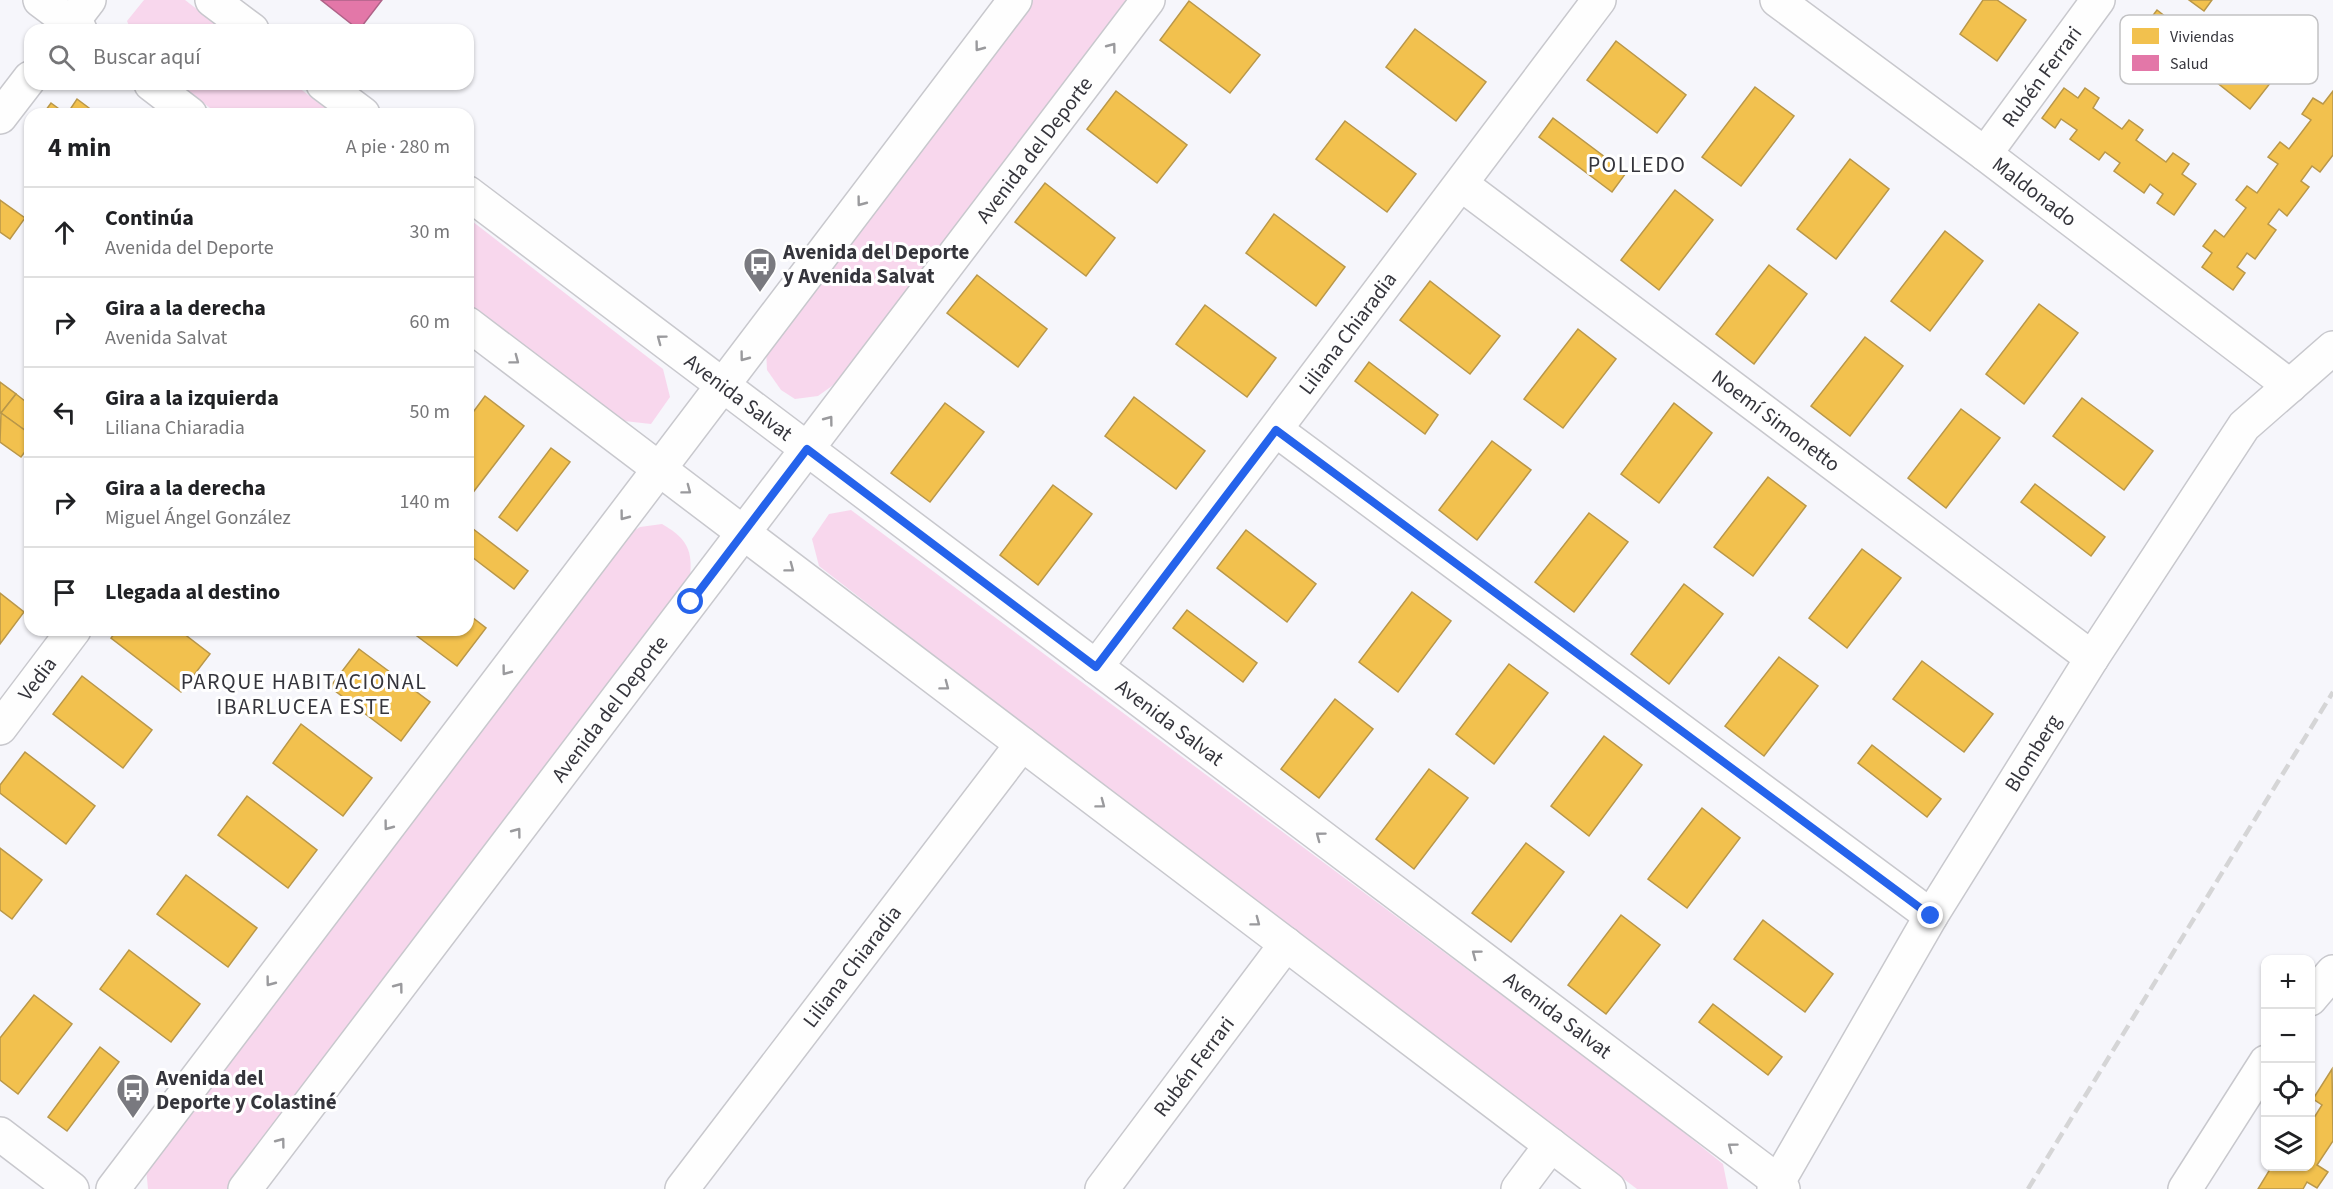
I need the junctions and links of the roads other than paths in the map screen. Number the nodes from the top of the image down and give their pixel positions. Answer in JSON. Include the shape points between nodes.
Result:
{"nodes":[{"id":1,"x":40,"y":0,"type":"edge"},
{"id":2,"x":212,"y":0,"type":"edge"},
{"id":3,"x":1015,"y":0,"type":"edge"},
{"id":4,"x":1148,"y":0,"type":"edge"},
{"id":5,"x":1599,"y":0,"type":"edge"},
{"id":6,"x":1777,"y":0,"type":"edge"},
{"id":7,"x":2098,"y":0,"type":"edge"},
{"id":8,"x":77,"y":21,"type":"edge"},
{"id":9,"x":244,"y":24,"type":"edge"},
{"id":10,"x":24,"y":86,"type":"edge"},
{"id":11,"x":159,"y":90,"type":"edge"},
{"id":12,"x":331,"y":90,"type":"edge"},
{"id":13,"x":182,"y":108,"type":"edge"},
{"id":14,"x":355,"y":108,"type":"edge"},
{"id":15,"x":0,"y":117,"type":"edge"},
{"id":16,"x":1985,"y":154,"type":"junction"},
{"id":17,"x":1461,"y":184,"type":"junction"},
{"id":18,"x":474,"y":199,"type":"edge"},
{"id":19,"x":474,"y":329,"type":"edge"},
{"id":20,"x":2333,"y":348,"type":"edge"},
{"id":21,"x":723,"y":386,"type":"junction"},
{"id":22,"x":2290,"y":386,"type":"junction"},
{"id":23,"x":1276,"y":430,"type":"junction"},
{"id":24,"x":807,"y":449,"type":"junction"},
{"id":25,"x":659,"y":469,"type":"junction"},
{"id":26,"x":743,"y":533,"type":"junction"},
{"id":27,"x":69,"y":636,"type":"edge"},
{"id":28,"x":2092,"y":658,"type":"junction"},
{"id":29,"x":1096,"y":667,"type":"junction"},
{"id":30,"x":0,"y":728,"type":"edge"},
{"id":31,"x":1022,"y":744,"type":"junction"},
{"id":32,"x":1931,"y":916,"type":"junction"},
{"id":33,"x":1286,"y":944,"type":"junction"},
{"id":34,"x":2333,"y":972,"type":"edge"},
{"id":35,"x":2315,"y":993,"type":"edge"},
{"id":36,"x":2264,"y":1063,"type":"edge"},
{"id":37,"x":0,"y":1134,"type":"edge"},
{"id":38,"x":1551,"y":1145,"type":"junction"},
{"id":39,"x":1779,"y":1187,"type":"edge"},
{"id":40,"x":72,"y":1189,"type":"edge"},
{"id":41,"x":113,"y":1189,"type":"edge"},
{"id":42,"x":245,"y":1189,"type":"edge"},
{"id":43,"x":682,"y":1189,"type":"edge"},
{"id":44,"x":1102,"y":1189,"type":"edge"},
{"id":45,"x":1518,"y":1189,"type":"edge"},
{"id":46,"x":1609,"y":1189,"type":"edge"},
{"id":47,"x":2185,"y":1189,"type":"edge"}],
"edges":[{"from":1,"to":8,"type":"street"},
{"from":2,"to":9,"type":"street"},
{"from":3,"to":21,"type":"street","one_way":true},
{"from":24,"to":4,"type":"street","name":"Avenida del Deporte","one_way":true},
{"from":5,"to":17,"type":"street","name":"Liliana Chiaradia"},
{"from":6,"to":16,"type":"street","name":"Maldonado"},
{"from":7,"to":16,"type":"street","name":"Rubén Ferrari"},
{"from":10,"to":15,"type":"street"},
{"from":11,"to":13,"type":"street"},
{"from":12,"to":14,"type":"street"},
{"from":16,"to":22,"type":"street","name":"Maldonado"},
{"from":17,"to":23,"type":"street","name":"Liliana Chiaradia"},
{"from":17,"to":28,"type":"street","name":"Noemí Simonetto"},
{"from":21,"to":18,"type":"street","name":"Avenida Salvat","one_way":true},
{"from":19,"to":25,"type":"street","one_way":true},
{"from":20,"to":22,"type":"street","name":"Blomberg"},
{"from":21,"to":24,"type":"street","name":"Avenida Salvat"},
{"from":21,"to":25,"type":"street"},
{"from":22,"to":28,"type":"street","name":"Blomberg","via":[[2244,426]]},
{"from":23,"to":29,"type":"street","name":"Liliana Chiaradia"},
{"from":23,"to":32,"type":"street"},
{"from":24,"to":26,"type":"street","name":"Avenida del Deporte"},
{"from":24,"to":29,"type":"street","name":"Avenida Salvat"},
{"from":25,"to":26,"type":"street","one_way":true},
{"from":25,"to":41,"type":"street","one_way":true},
{"from":26,"to":31,"type":"street","one_way":true},
{"from":42,"to":26,"type":"street","name":"Avenida del Deporte","one_way":true},
{"from":27,"to":30,"type":"street","name":"Vedia"},
{"from":28,"to":32,"type":"street","name":"Blomberg"},
{"from":39,"to":29,"type":"street","name":"Avenida Salvat","one_way":true},
{"from":31,"to":33,"type":"street","one_way":true},
{"from":31,"to":43,"type":"street","name":"Liliana Chiaradia"},
{"from":32,"to":39,"type":"street","name":"Blomberg"},
{"from":33,"to":38,"type":"street"},
{"from":33,"to":44,"type":"street","name":"Rubén Ferrari"},
{"from":34,"to":35,"type":"street"},
{"from":36,"to":47,"type":"street"},
{"from":37,"to":40,"type":"street"},
{"from":38,"to":45,"type":"street"},
{"from":38,"to":46,"type":"street"}]}
